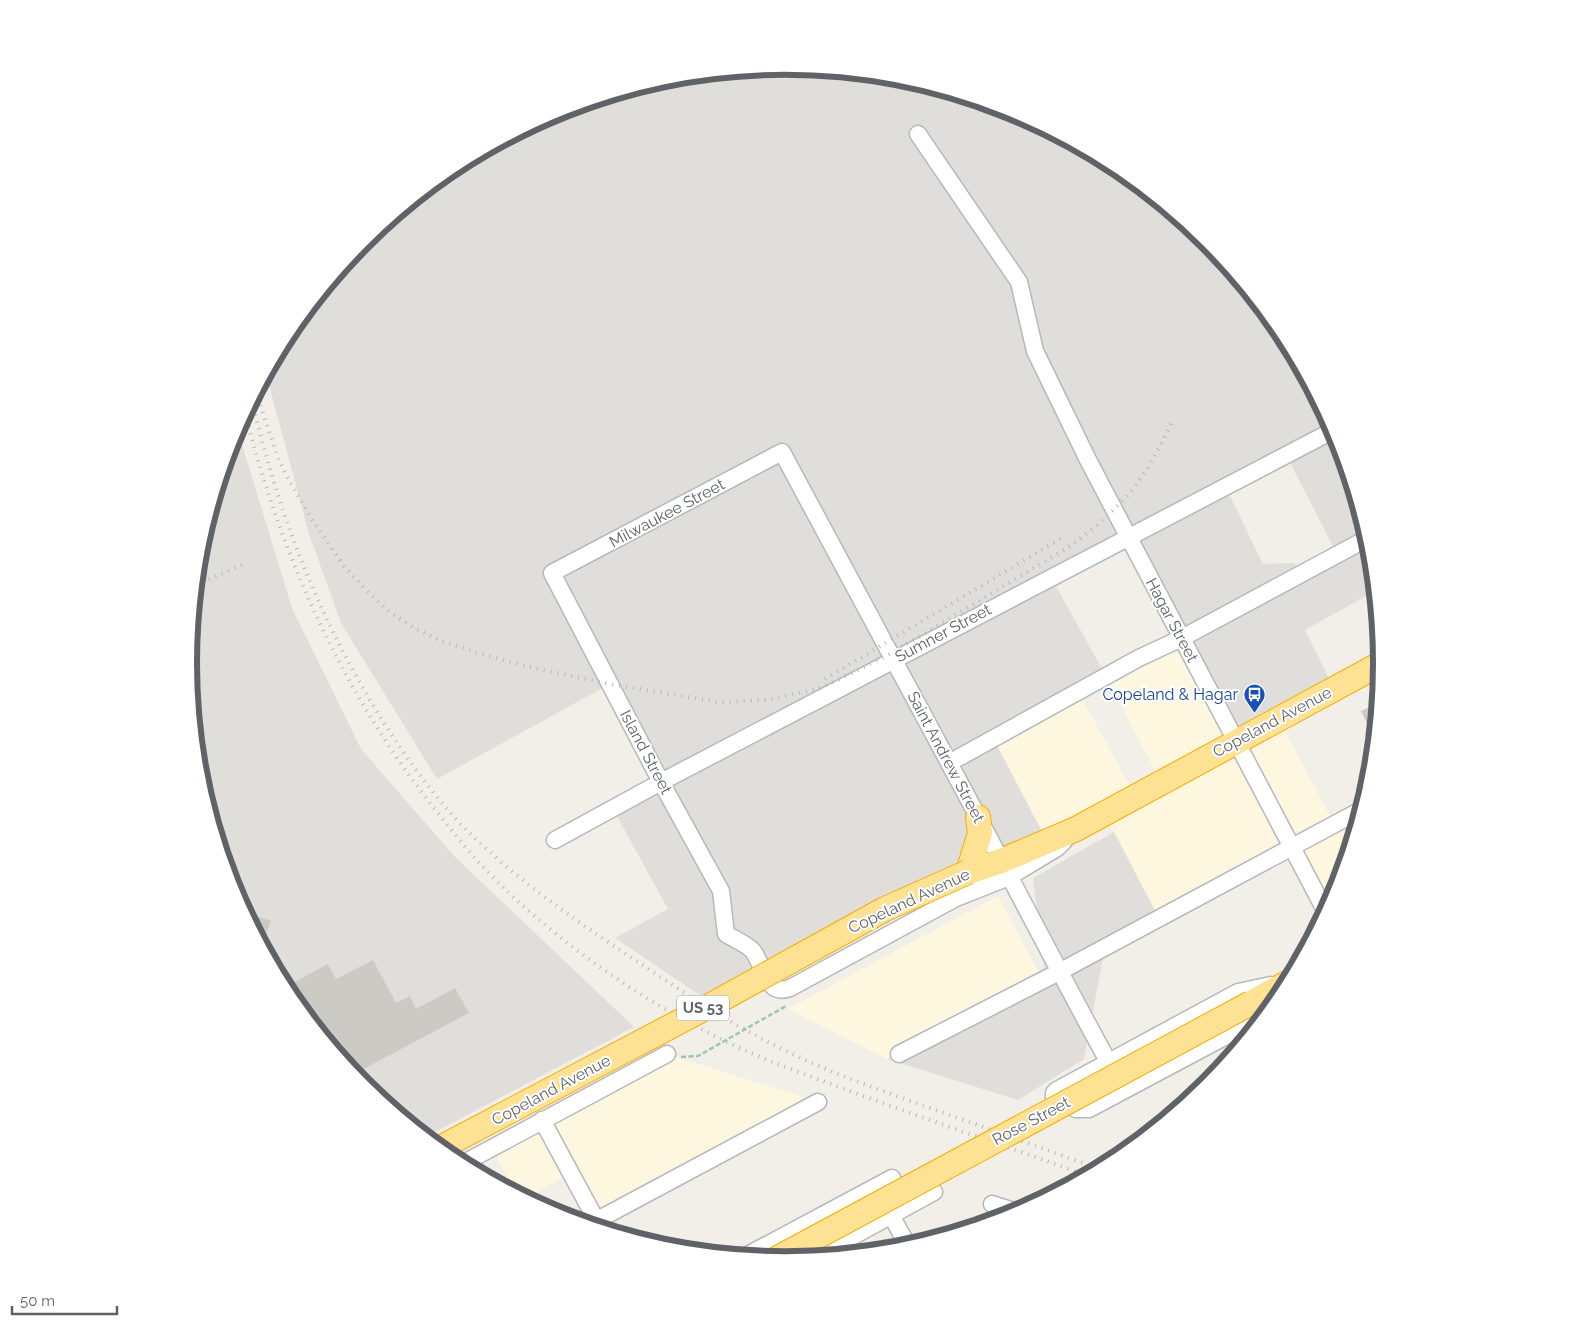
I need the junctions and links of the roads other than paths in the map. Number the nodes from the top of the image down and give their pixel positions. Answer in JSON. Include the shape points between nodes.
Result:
{"nodes":[{"id":1,"x":918,"y":134,"type":"dead end"},
{"id":2,"x":1326,"y":434,"type":"edge"},
{"id":3,"x":782,"y":452,"type":"joint"},
{"id":4,"x":1128,"y":536,"type":"junction"},
{"id":5,"x":1361,"y":542,"type":"edge"},
{"id":6,"x":552,"y":573,"type":"joint"},
{"id":7,"x":1182,"y":638,"type":"junction"},
{"id":8,"x":894,"y":659,"type":"junction"},
{"id":9,"x":1373,"y":668,"type":"edge"},
{"id":10,"x":1236,"y":742,"type":"junction"},
{"id":11,"x":949,"y":763,"type":"junction"},
{"id":12,"x":661,"y":782,"type":"junction"},
{"id":13,"x":1353,"y":814,"type":"edge"},
{"id":14,"x":978,"y":817,"type":"junction"},
{"id":15,"x":555,"y":840,"type":"dead end"},
{"id":16,"x":1292,"y":847,"type":"junction"},
{"id":17,"x":1005,"y":869,"type":"junction"},
{"id":18,"x":968,"y":872,"type":"junction"},
{"id":19,"x":1321,"y":903,"type":"edge"},
{"id":20,"x":1059,"y":972,"type":"junction"},
{"id":21,"x":1278,"y":984,"type":"edge"},
{"id":22,"x":1274,"y":989,"type":"edge"},
{"id":23,"x":1249,"y":1024,"type":"edge"},
{"id":24,"x":667,"y":1054,"type":"road end"},
{"id":25,"x":899,"y":1054,"type":"dead end"},
{"id":26,"x":1109,"y":1062,"type":"junction"},
{"id":27,"x":818,"y":1102,"type":"dead end"},
{"id":28,"x":542,"y":1120,"type":"junction"},
{"id":29,"x":447,"y":1144,"type":"edge"},
{"id":30,"x":470,"y":1159,"type":"edge"},
{"id":31,"x":892,"y":1178,"type":"dead end"},
{"id":32,"x":934,"y":1192,"type":"dead end"},
{"id":33,"x":992,"y":1204,"type":"dead end"},
{"id":34,"x":1005,"y":1208,"type":"edge"},
{"id":35,"x":891,"y":1215,"type":"junction"},
{"id":36,"x":592,"y":1219,"type":"edge"},
{"id":37,"x":600,"y":1221,"type":"edge"},
{"id":38,"x":904,"y":1239,"type":"edge"},
{"id":39,"x":829,"y":1249,"type":"edge"},
{"id":40,"x":757,"y":1250,"type":"edge"},
{"id":41,"x":791,"y":1251,"type":"edge"}],
"edges":[{"from":1,"to":4,"type":"street","name":"Hagar Street","via":[[1019,282],[1035,351]]},
{"from":2,"to":4,"type":"street","name":"Sumner Street"},
{"from":3,"to":6,"type":"street","name":"Milwaukee Street"},
{"from":3,"to":8,"type":"street","name":"Saint Andrew Street"},
{"from":4,"to":7,"type":"street","name":"Hagar Street"},
{"from":4,"to":8,"type":"street","name":"Sumner Street"},
{"from":5,"to":7,"type":"street"},
{"from":6,"to":12,"type":"street","name":"Island Street"},
{"from":7,"to":10,"type":"street","name":"Hagar Street"},
{"from":7,"to":11,"type":"street","via":[[1138,658]]},
{"from":8,"to":11,"type":"street","name":"Saint Andrew Street"},
{"from":8,"to":12,"type":"street","name":"Sumner Street"},
{"from":9,"to":10,"type":"highway","name":"Copeland Avenue","number":"US 53"},
{"from":10,"to":16,"type":"street","name":"Hagar Street"},
{"from":10,"to":17,"type":"highway","name":"Copeland Avenue","number":"US 53"},
{"from":11,"to":14,"type":"street","name":"Saint Andrew Street"},
{"from":12,"to":15,"type":"street","name":"Sumner Street"},
{"from":12,"to":17,"type":"street","name":"Island Street","via":[[721,891],[726,934],[752,950],[770,984],[778,990],[956,898]]},
{"from":13,"to":16,"type":"street"},
{"from":14,"to":17,"type":"street","name":"Saint Andrew Street"},
{"from":14,"to":18,"type":"highway","via":[[980,833]]},
{"from":16,"to":19,"type":"street","name":"Hagar Street"},
{"from":16,"to":20,"type":"street"},
{"from":17,"to":18,"type":"highway","name":"Copeland Avenue","number":"US 53"},
{"from":17,"to":20,"type":"street","name":"Saint Andrew Street"},
{"from":18,"to":29,"type":"highway","name":"Copeland Avenue","number":"US 53","bridge":true,"via":[[885,909]]},
{"from":20,"to":25,"type":"street"},
{"from":20,"to":26,"type":"street","name":"Saint Andrew Street"},
{"from":21,"to":26,"type":"street","via":[[1238,992]]},
{"from":22,"to":41,"type":"highway","name":"Rose Street","bridge":true},
{"from":23,"to":26,"type":"street","via":[[1089,1109],[1076,1110],[1054,1098],[1057,1090]]},
{"from":24,"to":28,"type":"street"},
{"from":27,"to":37,"type":"street"},
{"from":28,"to":30,"type":"street"},
{"from":28,"to":36,"type":"street"},
{"from":31,"to":40,"type":"street"},
{"from":32,"to":35,"type":"street"},
{"from":33,"to":34,"type":"street"},
{"from":35,"to":38,"type":"street"},
{"from":35,"to":39,"type":"street"}]}
